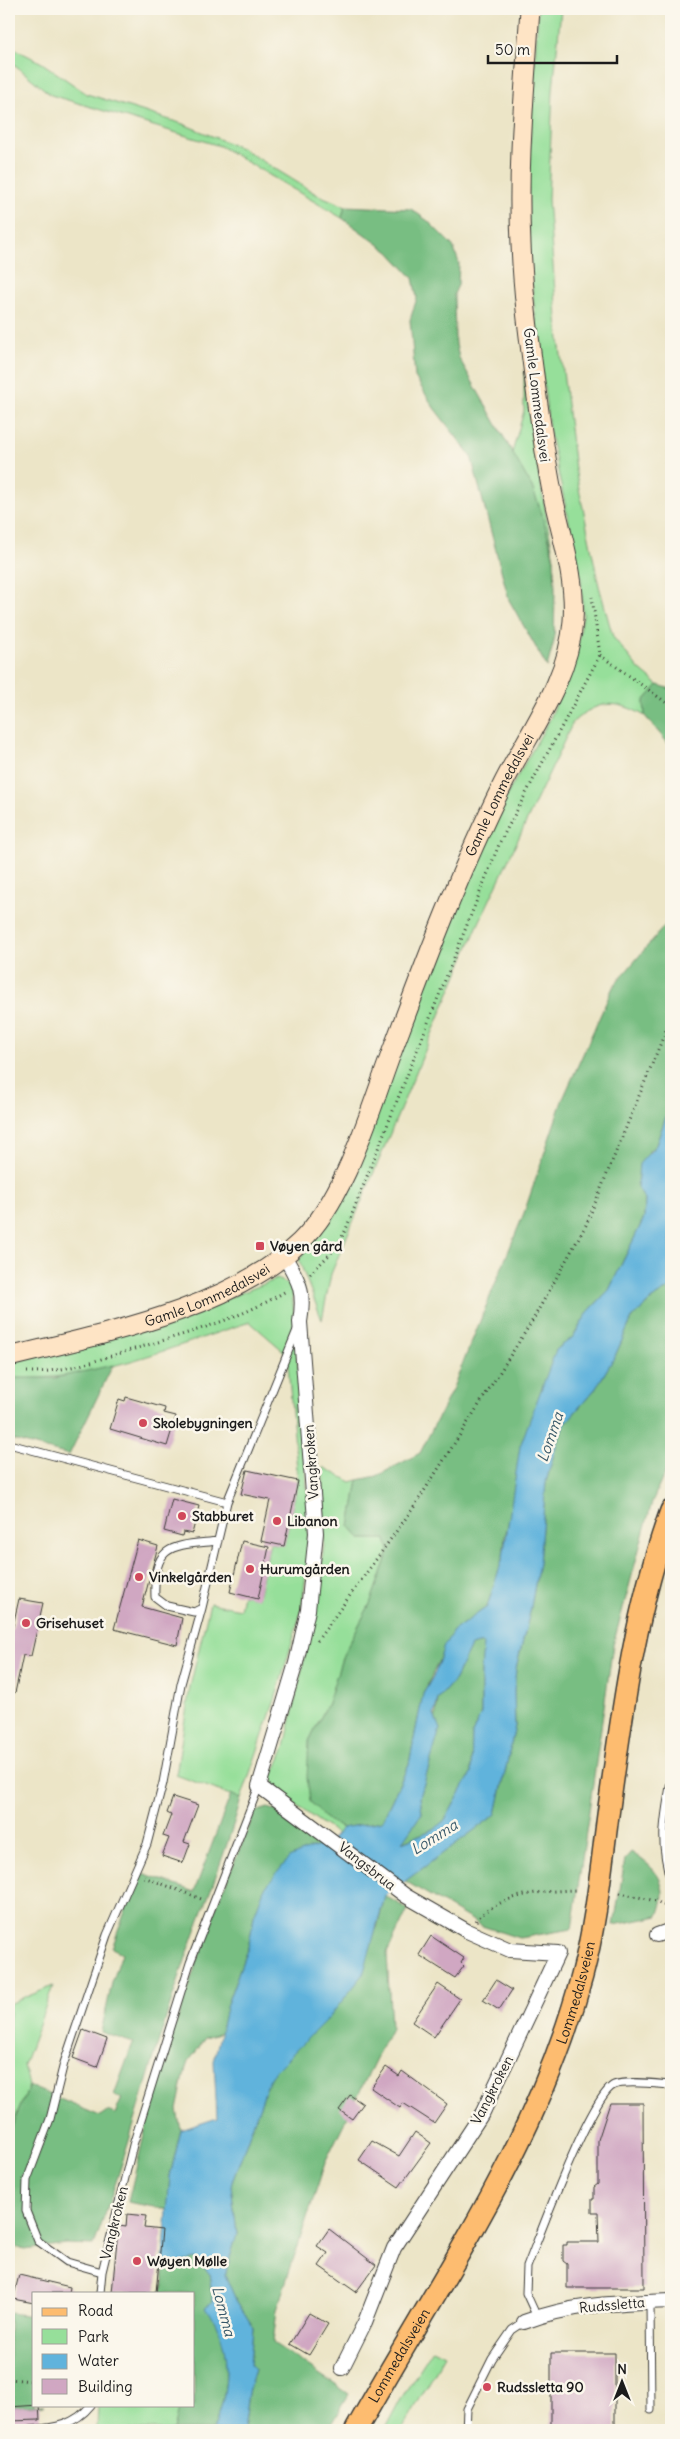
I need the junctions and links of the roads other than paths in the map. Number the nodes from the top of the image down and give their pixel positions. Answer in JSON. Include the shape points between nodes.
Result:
{"nodes":[{"id":1,"x":530,"y":9,"type":"edge"},
{"id":2,"x":284,"y":1256,"type":"junction"},
{"id":3,"x":300,"y":1322,"type":"junction"},
{"id":4,"x":9,"y":1357,"type":"edge"},
{"id":5,"x":9,"y":1444,"type":"edge"},
{"id":6,"x":226,"y":1502,"type":"junction"},
{"id":7,"x":671,"y":1511,"type":"edge"},
{"id":8,"x":218,"y":1541,"type":"junction"},
{"id":9,"x":202,"y":1608,"type":"junction"},
{"id":10,"x":671,"y":1781,"type":"edge"},
{"id":11,"x":259,"y":1786,"type":"junction"},
{"id":12,"x":671,"y":1881,"type":"edge"},
{"id":13,"x":406,"y":1896,"type":"joint"},
{"id":14,"x":671,"y":1930,"type":"edge"},
{"id":15,"x":657,"y":1935,"type":"dead end"},
{"id":16,"x":671,"y":2085,"type":"edge"},
{"id":17,"x":102,"y":2272,"type":"junction"},
{"id":18,"x":100,"y":2292,"type":"edge"},
{"id":19,"x":671,"y":2301,"type":"edge"},
{"id":20,"x":650,"y":2302,"type":"junction"},
{"id":21,"x":531,"y":2319,"type":"junction"},
{"id":22,"x":342,"y":2368,"type":"dead end"},
{"id":23,"x":91,"y":2406,"type":"edge"},
{"id":24,"x":651,"y":2410,"type":"dead end"},
{"id":25,"x":30,"y":2430,"type":"edge"},
{"id":26,"x":356,"y":2430,"type":"edge"},
{"id":27,"x":466,"y":2430,"type":"edge"}],
"edges":[{"from":1,"to":2,"type":"street","name":"Gamle Lommedalsvei","via":[[520,176],[522,265],[545,460],[573,590],[571,642],[560,674],[479,835],[338,1188],[303,1240]]},
{"from":2,"to":3,"type":"street","name":"Vangkroken","via":[[300,1282]]},
{"from":2,"to":4,"type":"street","name":"Gamle Lommedalsvei","via":[[240,1285],[169,1314]]},
{"from":3,"to":6,"type":"lane"},
{"from":3,"to":11,"type":"street","name":"Vangkroken","via":[[316,1533],[308,1610],[296,1663]]},
{"from":5,"to":6,"type":"lane"},
{"from":6,"to":8,"type":"lane"},
{"from":7,"to":26,"type":"main road","name":"Lommedalsveien","via":[[634,1648],[595,1913],[572,2011],[540,2094],[497,2187]]},
{"from":8,"to":9,"type":"lane"},
{"from":8,"to":9,"type":"lane","via":[[174,1546],[163,1554],[154,1582],[155,1597],[167,1606],[194,1612]]},
{"from":9,"to":17,"type":"lane","via":[[181,1684],[164,1783],[147,1844],[107,1935],[64,2063],[50,2119],[27,2180],[26,2210],[38,2241],[67,2262]]},
{"from":10,"to":12,"type":"lane","via":[[662,1838],[664,1860]]},
{"from":11,"to":13,"type":"street","name":"Vangsbrua"},
{"from":11,"to":17,"type":"lane","name":"Vangkroken","via":[[190,1963],[133,2145]]},
{"from":13,"to":22,"type":"street","name":"Vangkroken","via":[[467,1931],[510,1950],[558,1953],[483,2112],[394,2248],[365,2322]]},
{"from":14,"to":15,"type":"street"},
{"from":16,"to":21,"type":"lane","via":[[616,2084],[606,2090],[549,2210],[527,2267],[526,2293]]},
{"from":17,"to":18,"type":"lane","name":"Vangkroken"},
{"from":19,"to":20,"type":"street","name":"Rudssletta"},
{"from":20,"to":21,"type":"street","name":"Rudssletta","via":[[591,2304]]},
{"from":20,"to":24,"type":"lane"},
{"from":21,"to":27,"type":"lane","via":[[512,2330],[492,2359],[467,2409]]},
{"from":23,"to":25,"type":"lane","via":[[69,2424]]}]}
